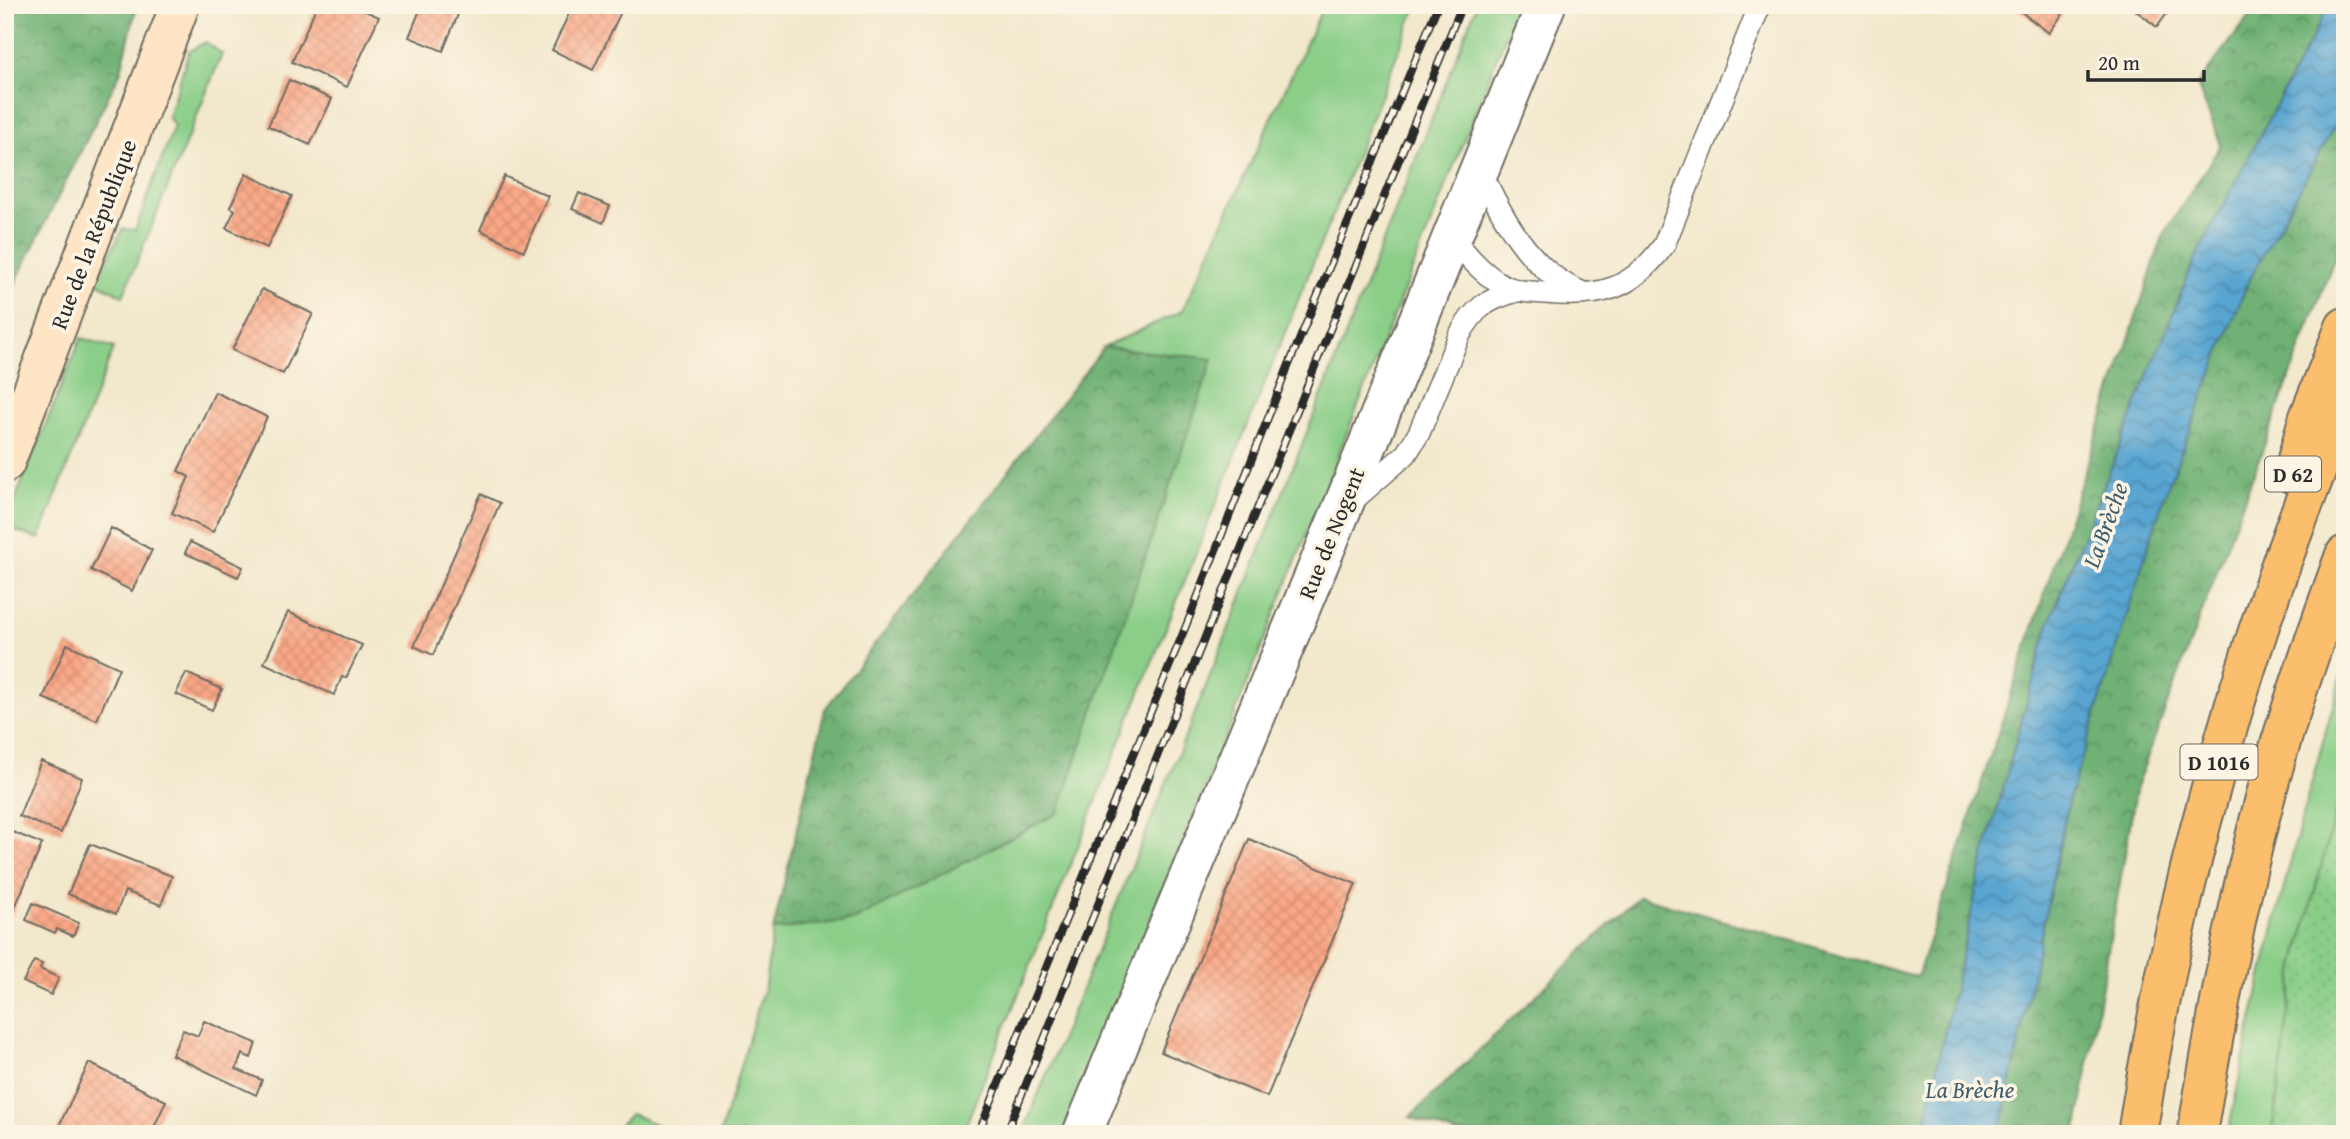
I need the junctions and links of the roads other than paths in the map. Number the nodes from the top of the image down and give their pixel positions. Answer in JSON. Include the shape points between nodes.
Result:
{"nodes":[{"id":1,"x":180,"y":5,"type":"edge"},
{"id":2,"x":1546,"y":5,"type":"edge"},
{"id":3,"x":1760,"y":5,"type":"edge"},
{"id":4,"x":1480,"y":169,"type":"junction"},
{"id":5,"x":1452,"y":237,"type":"junction"},
{"id":6,"x":1517,"y":291,"type":"junction"},
{"id":7,"x":1590,"y":295,"type":"junction"},
{"id":8,"x":2345,"y":327,"type":"edge"},
{"id":9,"x":2345,"y":402,"type":"edge"},
{"id":10,"x":5,"y":463,"type":"edge"},
{"id":11,"x":1341,"y":510,"type":"junction"},
{"id":12,"x":2345,"y":555,"type":"edge"},
{"id":13,"x":2260,"y":626,"type":"junction"},
{"id":14,"x":1082,"y":1134,"type":"edge"},
{"id":15,"x":2137,"y":1134,"type":"edge"},
{"id":16,"x":2197,"y":1134,"type":"edge"}],
"edges":[{"from":1,"to":10,"type":"main road","name":"Rue de la République"},
{"from":2,"to":4,"type":"street","name":"Rue de Nogent"},
{"from":3,"to":7,"type":"lane","via":[[1664,245],[1651,264],[1624,284]]},
{"from":4,"to":5,"type":"street","name":"Rue de Nogent"},
{"from":4,"to":7,"type":"lane","via":[[1509,225],[1538,263],[1554,278]]},
{"from":5,"to":6,"type":"lane","via":[[1489,275]]},
{"from":5,"to":11,"type":"street","name":"Rue de Nogent"},
{"from":6,"to":7,"type":"lane"},
{"from":6,"to":11,"type":"lane","via":[[1491,298],[1467,321],[1406,454]]},
{"from":8,"to":13,"type":"highway","number":"D 62","via":[[2309,417],[2290,483]]},
{"from":9,"to":13,"type":"highway","number":"D 1016"},
{"from":11,"to":14,"type":"street","name":"Rue de Nogent"},
{"from":12,"to":16,"type":"highway","number":"D 1016","via":[[2291,710],[2251,853]]},
{"from":13,"to":15,"type":"highway","number":"D 1016","via":[[2191,867]]}]}
